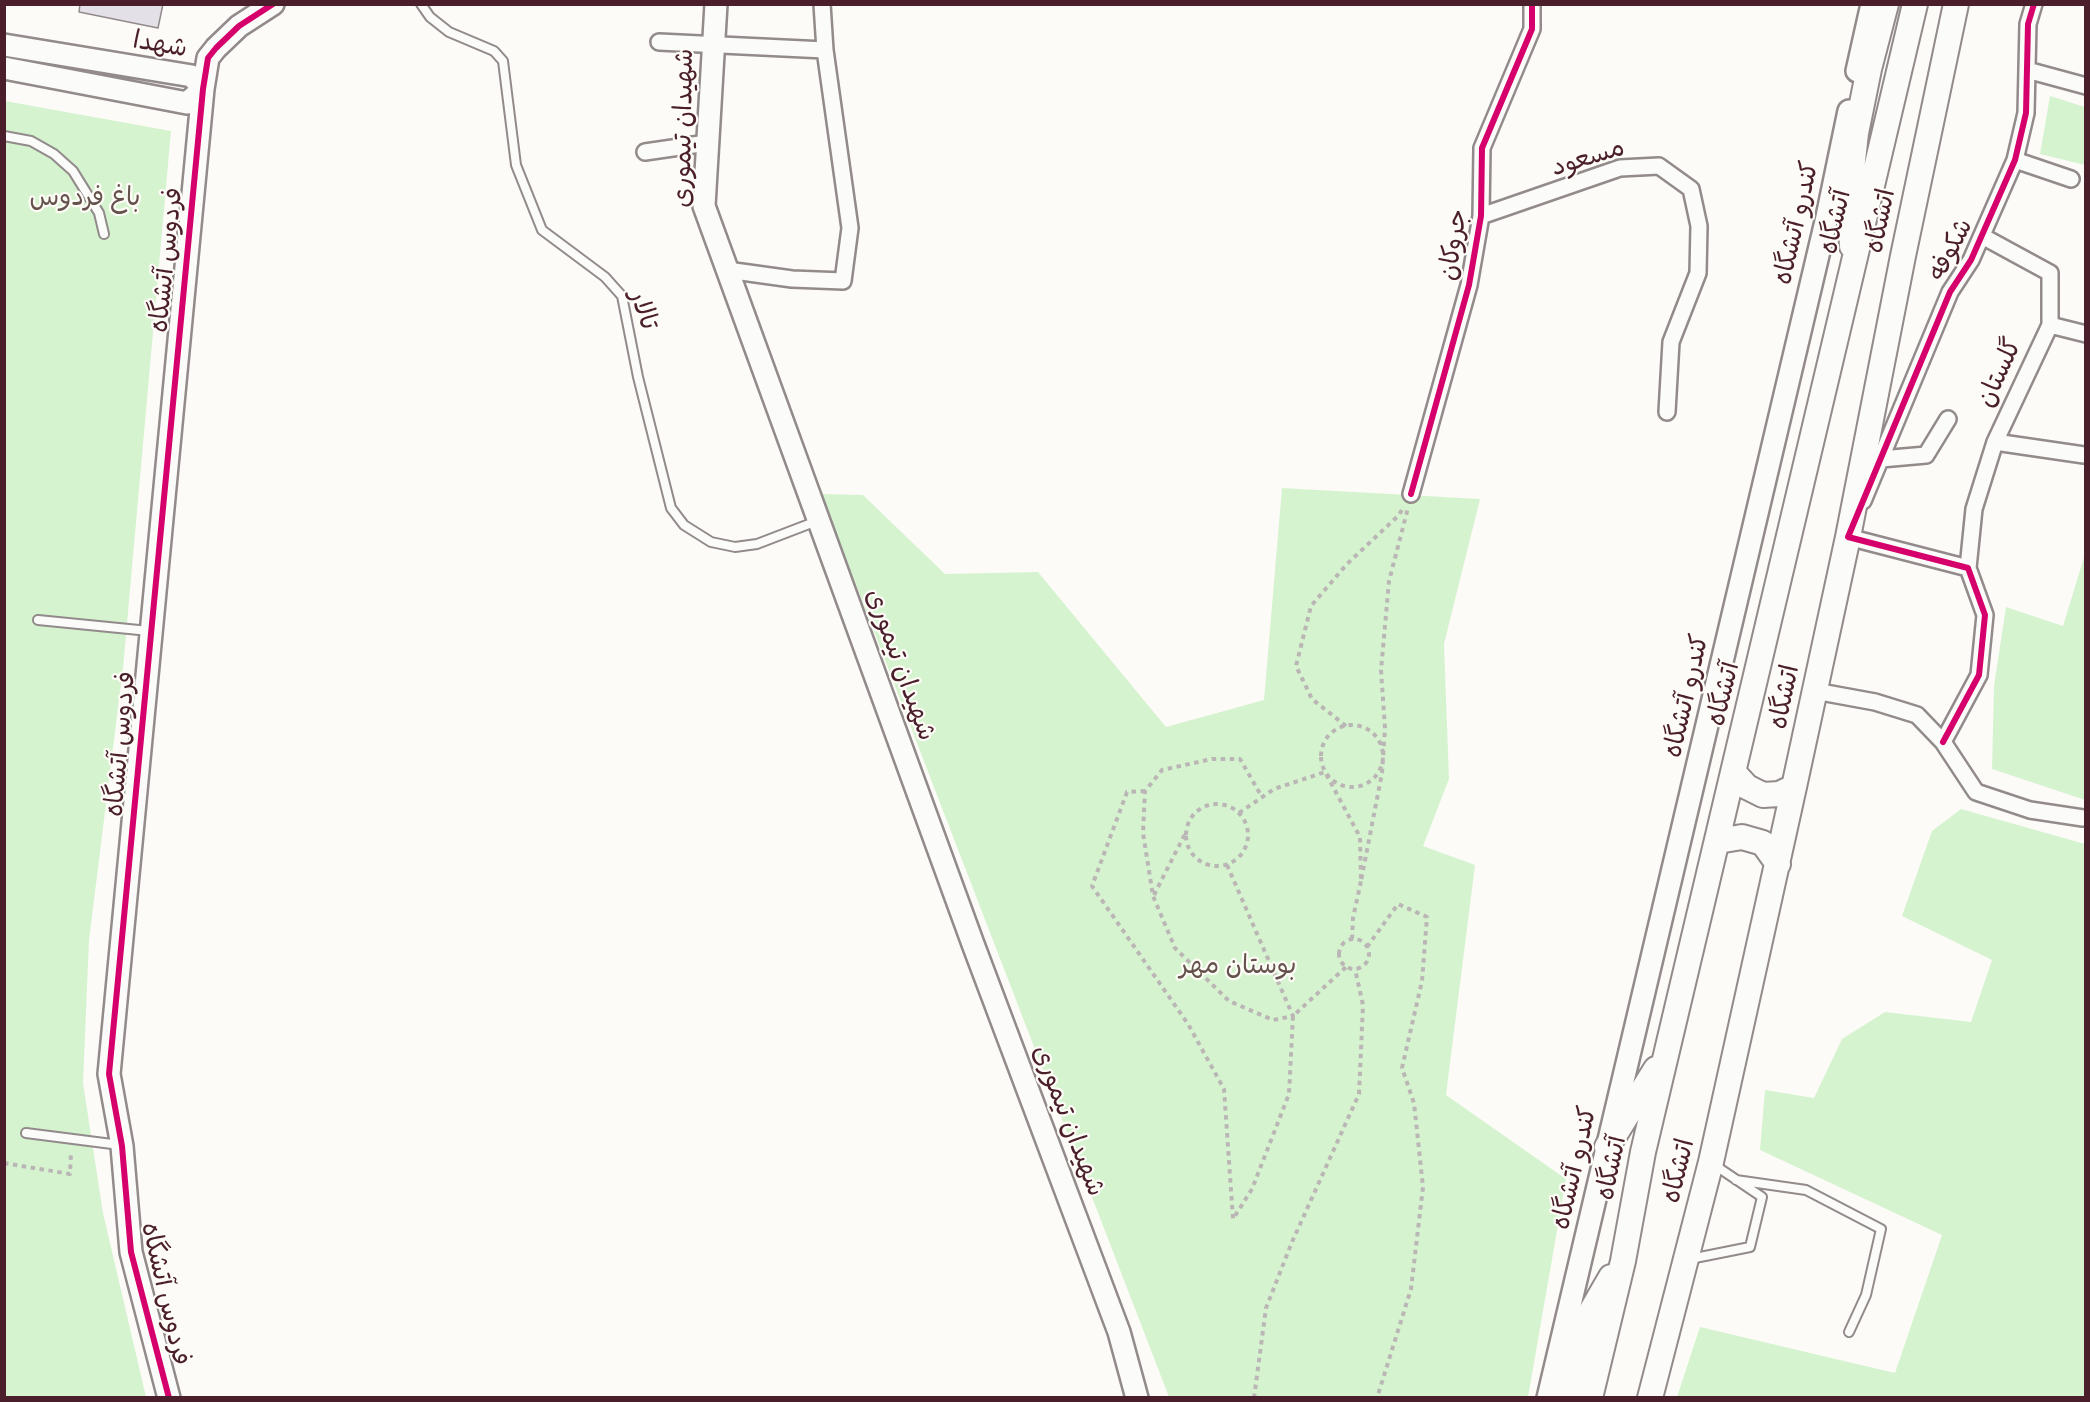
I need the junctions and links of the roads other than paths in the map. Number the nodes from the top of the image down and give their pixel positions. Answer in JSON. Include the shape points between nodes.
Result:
{"nodes":[{"id":1,"x":273,"y":4,"type":"edge"},
{"id":2,"x":421,"y":4,"type":"edge"},
{"id":3,"x":716,"y":4,"type":"edge"},
{"id":4,"x":822,"y":4,"type":"edge"},
{"id":5,"x":1532,"y":4,"type":"edge"},
{"id":6,"x":1872,"y":4,"type":"edge"},
{"id":7,"x":1886,"y":4,"type":"edge"},
{"id":8,"x":1916,"y":4,"type":"edge"},
{"id":9,"x":1956,"y":4,"type":"edge"},
{"id":10,"x":2034,"y":4,"type":"edge"},
{"id":11,"x":659,"y":42,"type":"dead end"},
{"id":12,"x":712,"y":44,"type":"junction"},
{"id":13,"x":4,"y":45,"type":"edge"},
{"id":14,"x":825,"y":50,"type":"junction"},
{"id":15,"x":4,"y":68,"type":"edge"},
{"id":16,"x":2027,"y":70,"type":"junction"},
{"id":17,"x":2085,"y":86,"type":"edge"},
{"id":18,"x":203,"y":89,"type":"junction"},
{"id":19,"x":4,"y":136,"type":"edge"},
{"id":20,"x":707,"y":143,"type":"junction"},
{"id":21,"x":645,"y":152,"type":"dead end"},
{"id":22,"x":2015,"y":160,"type":"junction"},
{"id":23,"x":2071,"y":179,"type":"dead end"},
{"id":24,"x":1481,"y":216,"type":"junction"},
{"id":25,"x":104,"y":234,"type":"dead end"},
{"id":26,"x":1982,"y":236,"type":"junction"},
{"id":27,"x":727,"y":270,"type":"junction"},
{"id":28,"x":1854,"y":270,"type":"junction"},
{"id":29,"x":2050,"y":325,"type":"junction"},
{"id":30,"x":2085,"y":334,"type":"edge"},
{"id":31,"x":1667,"y":412,"type":"dead end"},
{"id":32,"x":1948,"y":419,"type":"dead end"},
{"id":33,"x":1995,"y":442,"type":"junction"},
{"id":34,"x":2084,"y":455,"type":"dead end"},
{"id":35,"x":1881,"y":459,"type":"junction"},
{"id":36,"x":1411,"y":494,"type":"road end"},
{"id":37,"x":819,"y":520,"type":"junction"},
{"id":38,"x":1848,"y":537,"type":"junction"},
{"id":39,"x":1968,"y":567,"type":"junction"},
{"id":40,"x":38,"y":620,"type":"dead end"},
{"id":41,"x":151,"y":631,"type":"junction"},
{"id":42,"x":1815,"y":692,"type":"junction"},
{"id":43,"x":1943,"y":742,"type":"junction"},
{"id":44,"x":1734,"y":773,"type":"junction"},
{"id":45,"x":1794,"y":788,"type":"junction"},
{"id":46,"x":2083,"y":818,"type":"dead end"},
{"id":47,"x":1718,"y":841,"type":"junction"},
{"id":48,"x":1778,"y":864,"type":"junction"},
{"id":49,"x":1668,"y":1049,"type":"junction"},
{"id":50,"x":26,"y":1133,"type":"dead end"},
{"id":51,"x":122,"y":1146,"type":"junction"},
{"id":52,"x":1608,"y":1147,"type":"junction"},
{"id":53,"x":1711,"y":1162,"type":"junction"},
{"id":54,"x":1736,"y":1180,"type":"junction"},
{"id":55,"x":1686,"y":1260,"type":"junction"},
{"id":56,"x":1623,"y":1261,"type":"junction"},
{"id":57,"x":1119,"y":1332,"type":"junction"},
{"id":58,"x":1849,"y":1332,"type":"dead end"},
{"id":59,"x":169,"y":1398,"type":"edge"},
{"id":60,"x":1137,"y":1398,"type":"edge"},
{"id":61,"x":1147,"y":1398,"type":"edge"},
{"id":62,"x":1548,"y":1398,"type":"edge"},
{"id":63,"x":1567,"y":1398,"type":"edge"},
{"id":64,"x":1590,"y":1398,"type":"edge"},
{"id":65,"x":1650,"y":1398,"type":"edge"}],
"edges":[{"from":1,"to":18,"type":"main road","name":"فردوس آتشگاه","via":[[239,26],[216,48],[208,58]]},
{"from":2,"to":37,"type":"lane","name":"تالار","via":[[449,32],[494,51],[503,61],[516,165],[542,230],[605,277],[622,296],[671,508],[684,525],[711,542],[735,547],[757,544]]},
{"from":3,"to":12,"type":"main road","name":"شهیدان تیموری"},
{"from":4,"to":14,"type":"street"},
{"from":5,"to":24,"type":"street","name":"جروکان","via":[[1532,29],[1482,148]]},
{"from":6,"to":52,"type":"main road","name":"کندرو آتشگاه","via":[[1827,217]]},
{"from":7,"to":28,"type":"main road","via":[[1856,133],[1849,197]]},
{"from":8,"to":28,"type":"main road","name":"آتشگاه"},
{"from":9,"to":38,"type":"main road","name":"اتشگاه"},
{"from":10,"to":16,"type":"street","name":"شکوفه","via":[[2028,24]]},
{"from":11,"to":12,"type":"street"},
{"from":12,"to":14,"type":"street"},
{"from":12,"to":20,"type":"main road","name":"شهیدان تیموری"},
{"from":13,"to":18,"type":"main road","name":"شهدا","via":[[192,76]]},
{"from":14,"to":27,"type":"street","via":[[850,228],[843,281]]},
{"from":15,"to":18,"type":"main road","name":"شهدا","via":[[188,103]]},
{"from":16,"to":17,"type":"street"},
{"from":16,"to":22,"type":"street","name":"شکوفه","via":[[2026,113]]},
{"from":18,"to":41,"type":"main road","name":"فردوس آتشگاه"},
{"from":19,"to":25,"type":"lane","via":[[31,141],[73,171],[99,213]]},
{"from":20,"to":21,"type":"street"},
{"from":20,"to":27,"type":"main road","name":"شهیدان تیموری","via":[[704,206]]},
{"from":22,"to":23,"type":"street"},
{"from":22,"to":26,"type":"street","name":"شکوفه"},
{"from":24,"to":31,"type":"street","name":"مسعود","via":[[1620,168],[1659,166],[1691,189],[1699,226],[1698,273],[1671,342]]},
{"from":24,"to":36,"type":"street","name":"جروکان","via":[[1469,285]]},
{"from":26,"to":29,"type":"street","name":"گلستان","via":[[2050,273]]},
{"from":26,"to":35,"type":"street","name":"شکوفه","via":[[1950,292]]},
{"from":27,"to":37,"type":"main road","name":"شهیدان تیموری"},
{"from":28,"to":44,"type":"main road","name":"آتشگاه"},
{"from":29,"to":30,"type":"street"},
{"from":29,"to":33,"type":"street","name":"گلستان"},
{"from":32,"to":35,"type":"street","via":[[1926,455]]},
{"from":33,"to":34,"type":"street"},
{"from":33,"to":39,"type":"street","name":"گلستان","via":[[1974,509]]},
{"from":35,"to":38,"type":"street","name":"شکوفه"},
{"from":37,"to":57,"type":"main road","name":"شهیدان تیموری"},
{"from":38,"to":39,"type":"street"},
{"from":38,"to":42,"type":"main road","name":"اتشگاه"},
{"from":39,"to":43,"type":"street","via":[[1985,615],[1979,675]]},
{"from":40,"to":41,"type":"lane"},
{"from":41,"to":51,"type":"main road","name":"فردوس آتشگاه","via":[[109,1074]]},
{"from":42,"to":43,"type":"street","via":[[1875,702],[1917,715]]},
{"from":42,"to":45,"type":"main road","name":"اتشگاه"},
{"from":43,"to":46,"type":"street","via":[[1976,792],[2030,810]]},
{"from":44,"to":45,"type":"main road","via":[[1747,787],[1763,795]]},
{"from":44,"to":47,"type":"main road","name":"آتشگاه"},
{"from":45,"to":48,"type":"main road","name":"اتشگاه"},
{"from":47,"to":48,"type":"main road","via":[[1742,837],[1763,843]]},
{"from":47,"to":49,"type":"main road","name":"آتشگاه"},
{"from":48,"to":53,"type":"main road","name":"اتشگاه"},
{"from":49,"to":52,"type":"main road"},
{"from":49,"to":56,"type":"main road","name":"آتشگاه","via":[[1643,1152]]},
{"from":50,"to":51,"type":"lane"},
{"from":51,"to":59,"type":"main road","name":"فردوس آتشگاه","via":[[131,1252]]},
{"from":52,"to":62,"type":"main road","name":"کندرو آتشگاه"},
{"from":53,"to":54,"type":"lane"},
{"from":53,"to":55,"type":"main road","name":"اتشگاه"},
{"from":54,"to":55,"type":"lane","via":[[1762,1197],[1750,1247]]},
{"from":54,"to":58,"type":"lane","via":[[1806,1190],[1881,1229],[1866,1295]]},
{"from":55,"to":65,"type":"main road","name":"اتشگاه"},
{"from":56,"to":63,"type":"main road","via":[[1586,1320]]},
{"from":56,"to":64,"type":"main road","name":"آتشگاه"},
{"from":57,"to":60,"type":"main road","name":"شهیدان تیموری"},
{"from":57,"to":61,"type":"main road","name":"شهیدان تیموری"}]}
